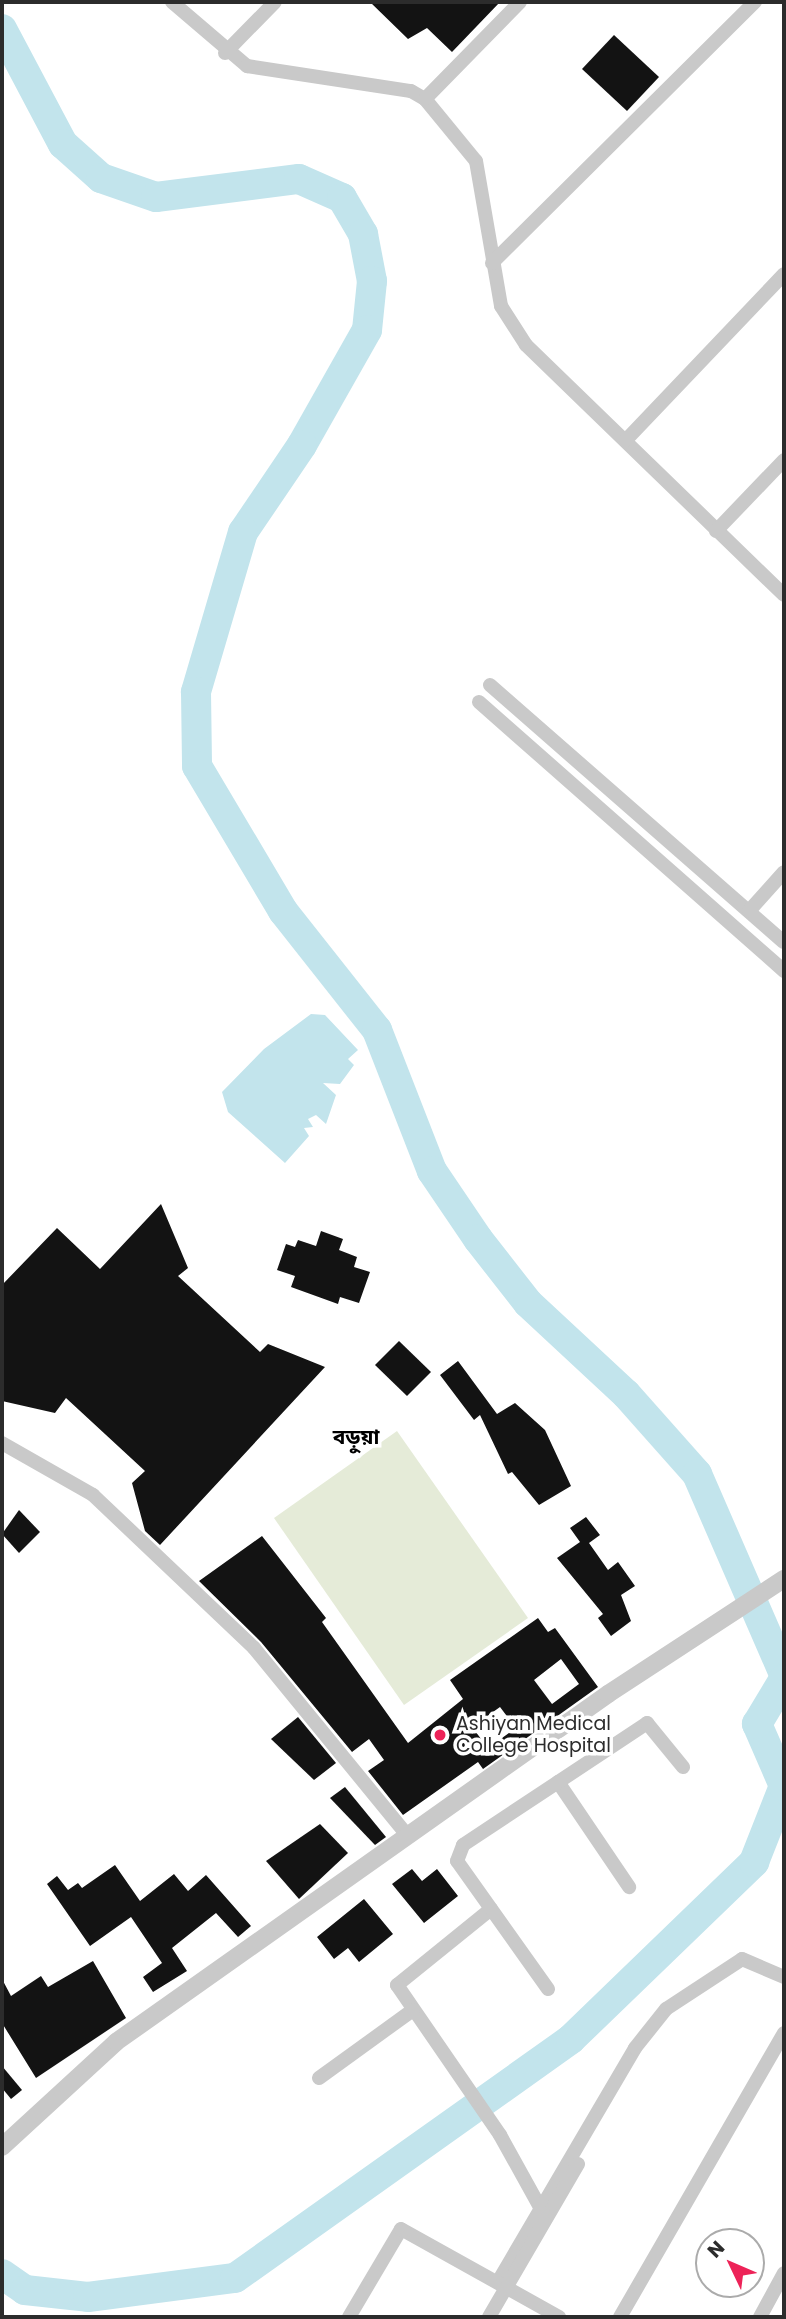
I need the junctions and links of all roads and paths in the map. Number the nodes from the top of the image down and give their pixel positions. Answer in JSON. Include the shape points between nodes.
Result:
{"nodes":[{"id":1,"x":172,"y":2,"type":"edge"},
{"id":2,"x":275,"y":2,"type":"edge"},
{"id":3,"x":520,"y":2,"type":"edge"},
{"id":4,"x":755,"y":2,"type":"edge"},
{"id":5,"x":225,"y":53,"type":"junction"},
{"id":6,"x":425,"y":99,"type":"junction"},
{"id":7,"x":492,"y":263,"type":"junction"},
{"id":8,"x":784,"y":274,"type":"edge"},
{"id":9,"x":626,"y":440,"type":"junction"},
{"id":10,"x":784,"y":460,"type":"edge"},
{"id":11,"x":716,"y":531,"type":"junction"},
{"id":12,"x":784,"y":595,"type":"edge"},
{"id":13,"x":490,"y":685,"type":"dead end"},
{"id":14,"x":479,"y":702,"type":"dead end"},
{"id":15,"x":574,"y":756,"type":"junction"},
{"id":16,"x":558,"y":772,"type":"junction"},
{"id":17,"x":784,"y":872,"type":"edge"},
{"id":18,"x":749,"y":911,"type":"junction"},
{"id":19,"x":784,"y":942,"type":"edge"},
{"id":20,"x":784,"y":971,"type":"edge"},
{"id":21,"x":2,"y":1443,"type":"edge"},
{"id":22,"x":784,"y":1579,"type":"edge"},
{"id":23,"x":683,"y":1767,"type":"dead end"},
{"id":24,"x":558,"y":1782,"type":"junction"},
{"id":25,"x":407,"y":1835,"type":"junction"},
{"id":26,"x":629,"y":1887,"type":"dead end"},
{"id":27,"x":491,"y":1909,"type":"junction"},
{"id":28,"x":784,"y":1978,"type":"edge"},
{"id":29,"x":548,"y":1989,"type":"dead end"},
{"id":30,"x":413,"y":2010,"type":"junction"},
{"id":31,"x":784,"y":2033,"type":"edge"},
{"id":32,"x":647,"y":2045,"type":"dead end"},
{"id":33,"x":319,"y":2078,"type":"dead end"},
{"id":34,"x":2,"y":2147,"type":"edge"},
{"id":35,"x":547,"y":2218,"type":"junction"},
{"id":36,"x":784,"y":2273,"type":"edge"},
{"id":37,"x":502,"y":2283,"type":"junction"},
{"id":38,"x":349,"y":2317,"type":"edge"},
{"id":39,"x":489,"y":2317,"type":"edge"},
{"id":40,"x":559,"y":2317,"type":"edge"},
{"id":41,"x":620,"y":2317,"type":"edge"},
{"id":42,"x":760,"y":2317,"type":"edge"}],
"edges":[{"from":1,"to":5,"type":"street"},
{"from":2,"to":5,"type":"street"},
{"from":3,"to":6,"type":"street"},
{"from":4,"to":7,"type":"street"},
{"from":5,"to":6,"type":"street","via":[[247,65],[411,91]]},
{"from":6,"to":7,"type":"street","via":[[475,161]]},
{"from":7,"to":9,"type":"street","via":[[501,306],[526,345]]},
{"from":8,"to":9,"type":"street"},
{"from":9,"to":11,"type":"street"},
{"from":10,"to":11,"type":"street"},
{"from":11,"to":12,"type":"street"},
{"from":13,"to":15,"type":"street"},
{"from":14,"to":16,"type":"street"},
{"from":15,"to":16,"type":"street"},
{"from":15,"to":18,"type":"street"},
{"from":16,"to":20,"type":"street"},
{"from":17,"to":18,"type":"street"},
{"from":18,"to":19,"type":"street"},
{"from":21,"to":25,"type":"street","via":[[93,1495],[254,1648]]},
{"from":22,"to":25,"type":"street"},
{"from":23,"to":24,"type":"street","via":[[646,1723]]},
{"from":24,"to":26,"type":"street"},
{"from":24,"to":27,"type":"street","via":[[458,1854]]},
{"from":25,"to":34,"type":"street","via":[[116,2042]]},
{"from":27,"to":29,"type":"street"},
{"from":27,"to":30,"type":"street","via":[[397,1985]]},
{"from":28,"to":37,"type":"street","via":[[742,1959],[666,2009],[635,2048]]},
{"from":30,"to":33,"type":"street"},
{"from":30,"to":35,"type":"street","via":[[500,2135]]},
{"from":31,"to":41,"type":"street"},
{"from":32,"to":35,"type":"street"},
{"from":35,"to":37,"type":"street"},
{"from":36,"to":42,"type":"street"},
{"from":37,"to":38,"type":"street","via":[[401,2229]]},
{"from":37,"to":39,"type":"street"},
{"from":37,"to":40,"type":"street"}]}
